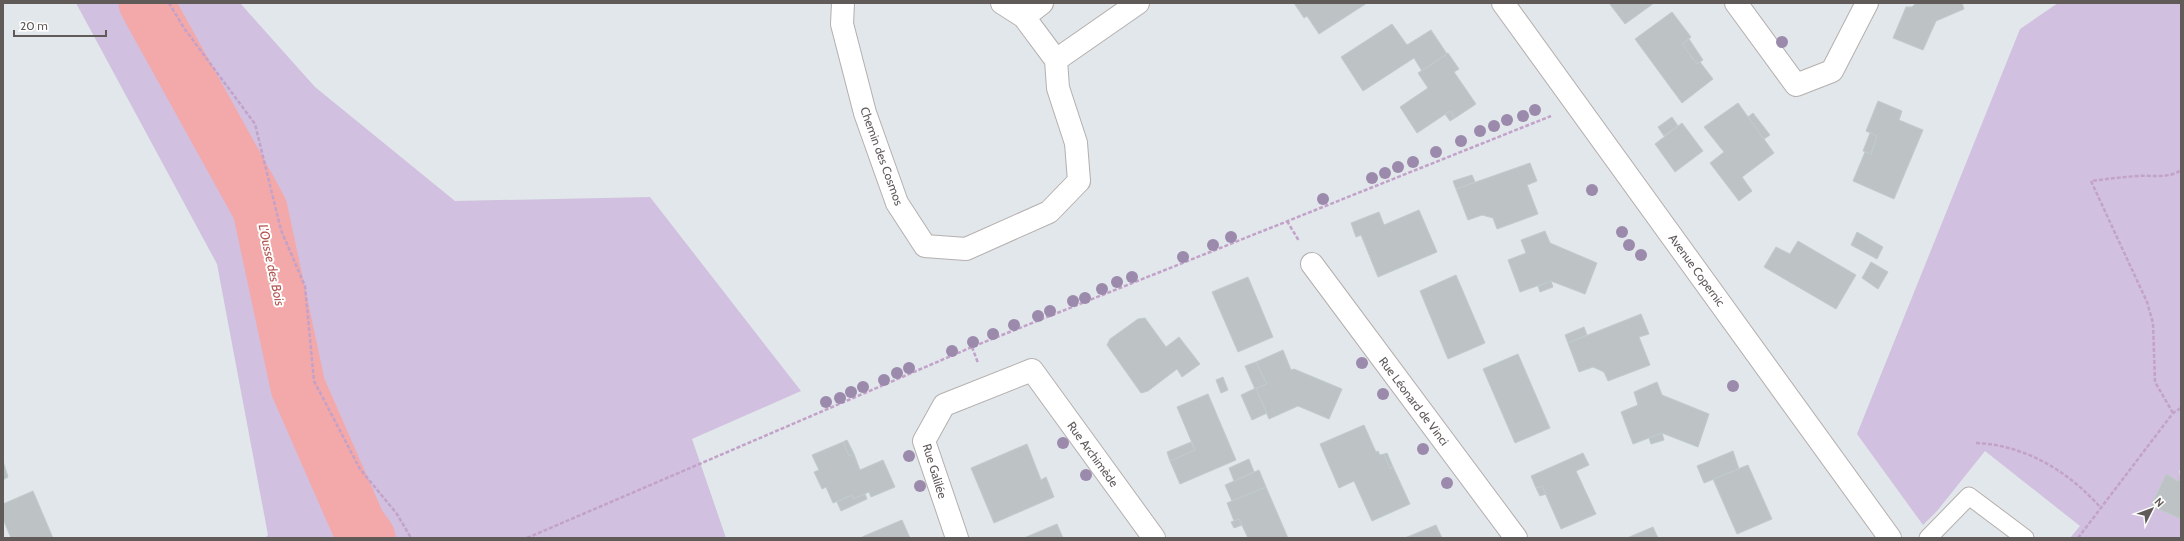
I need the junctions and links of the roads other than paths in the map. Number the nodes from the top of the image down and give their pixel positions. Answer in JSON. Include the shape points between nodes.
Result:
{"nodes":[{"id":1,"x":843,"y":3,"type":"edge"},
{"id":2,"x":1002,"y":3,"type":"edge"},
{"id":3,"x":1042,"y":3,"type":"edge"},
{"id":4,"x":1138,"y":3,"type":"edge"},
{"id":5,"x":1503,"y":3,"type":"edge"},
{"id":6,"x":1736,"y":3,"type":"edge"},
{"id":7,"x":1867,"y":3,"type":"edge"},
{"id":8,"x":1024,"y":17,"type":"junction"},
{"id":9,"x":1056,"y":60,"type":"junction"},
{"id":10,"x":1312,"y":264,"type":"dead end"},
{"id":11,"x":1032,"y":370,"type":"joint"},
{"id":12,"x":957,"y":538,"type":"edge"},
{"id":13,"x":1154,"y":538,"type":"edge"},
{"id":14,"x":1516,"y":538,"type":"edge"},
{"id":15,"x":1890,"y":538,"type":"edge"},
{"id":16,"x":1928,"y":538,"type":"edge"},
{"id":17,"x":2025,"y":538,"type":"edge"}],
"edges":[{"from":1,"to":9,"type":"street","name":"Chemin des Cosmos","via":[[842,24],[865,113],[897,203],[925,246],[966,249],[1049,212],[1079,181],[1076,143],[1058,88]]},
{"from":2,"to":8,"type":"street"},
{"from":3,"to":8,"type":"street"},
{"from":4,"to":9,"type":"street"},
{"from":5,"to":15,"type":"street","name":"Avenue Copernic"},
{"from":6,"to":7,"type":"street","via":[[1796,84],[1832,71]]},
{"from":8,"to":9,"type":"street"},
{"from":10,"to":14,"type":"street","name":"Rue Léonard de Vinci"},
{"from":11,"to":12,"type":"street","name":"Rue Galilée","via":[[944,405],[924,441]]},
{"from":11,"to":13,"type":"street","name":"Rue Archimède"},
{"from":16,"to":17,"type":"lane","via":[[1969,496]]}]}
